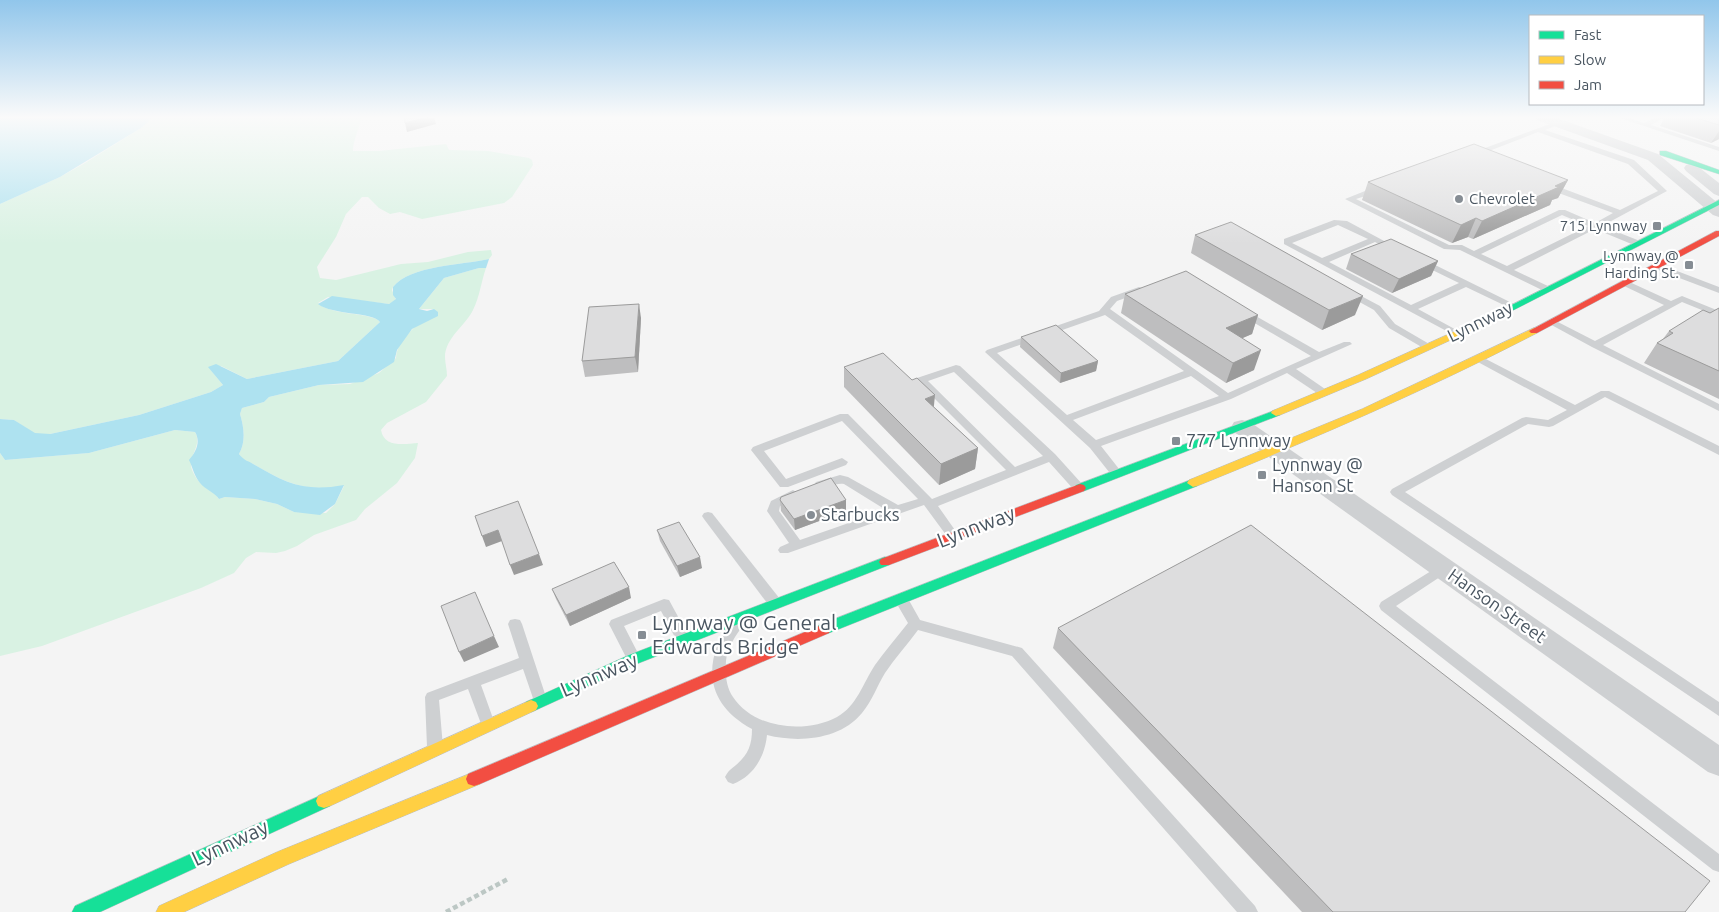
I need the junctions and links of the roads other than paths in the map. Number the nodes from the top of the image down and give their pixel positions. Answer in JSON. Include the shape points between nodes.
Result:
{"nodes":[{"id":1,"x":1625,"y":160,"type":"edge"},
{"id":2,"x":1656,"y":160,"type":"edge"},
{"id":3,"x":1674,"y":160,"type":"edge"},
{"id":4,"x":1680,"y":160,"type":"edge"},
{"id":5,"x":1719,"y":172,"type":"edge"},
{"id":6,"x":1540,"y":183,"type":"edge"},
{"id":7,"x":1386,"y":186,"type":"edge"},
{"id":8,"x":1719,"y":191,"type":"edge"},
{"id":9,"x":1717,"y":207,"type":"edge"},
{"id":10,"x":1620,"y":213,"type":"junction"},
{"id":11,"x":1595,"y":226,"type":"junction"},
{"id":12,"x":1719,"y":233,"type":"edge"},
{"id":13,"x":1374,"y":239,"type":"junction"},
{"id":14,"x":1638,"y":243,"type":"junction"},
{"id":15,"x":1686,"y":251,"type":"junction"},
{"id":16,"x":1708,"y":252,"type":"dead end"},
{"id":17,"x":1474,"y":254,"type":"junction"},
{"id":18,"x":1321,"y":262,"type":"junction"},
{"id":19,"x":1656,"y":266,"type":"junction"},
{"id":20,"x":1507,"y":270,"type":"junction"},
{"id":21,"x":1467,"y":283,"type":"junction"},
{"id":22,"x":1625,"y":283,"type":"junction"},
{"id":23,"x":1151,"y":285,"type":"edge"},
{"id":24,"x":1335,"y":285,"type":"edge"},
{"id":25,"x":1547,"y":289,"type":"junction"},
{"id":26,"x":1718,"y":289,"type":"edge"},
{"id":27,"x":1670,"y":304,"type":"junction"},
{"id":28,"x":1513,"y":306,"type":"junction"},
{"id":29,"x":1236,"y":308,"type":"edge"},
{"id":30,"x":1410,"y":309,"type":"junction"},
{"id":31,"x":1106,"y":311,"type":"junction"},
{"id":32,"x":1719,"y":314,"type":"edge"},
{"id":33,"x":1551,"y":322,"type":"junction"},
{"id":34,"x":1457,"y":333,"type":"junction"},
{"id":35,"x":1347,"y":344,"type":"dead end"},
{"id":36,"x":1595,"y":345,"type":"junction"},
{"id":37,"x":1428,"y":347,"type":"junction"},
{"id":38,"x":1318,"y":356,"type":"junction"},
{"id":39,"x":1480,"y":359,"type":"junction"},
{"id":40,"x":1288,"y":369,"type":"junction"},
{"id":41,"x":1192,"y":372,"type":"junction"},
{"id":42,"x":1324,"y":393,"type":"junction"},
{"id":43,"x":1227,"y":397,"type":"junction"},
{"id":44,"x":1719,"y":408,"type":"edge"},
{"id":45,"x":1576,"y":410,"type":"junction"},
{"id":46,"x":1065,"y":419,"type":"junction"},
{"id":47,"x":1242,"y":427,"type":"junction"},
{"id":48,"x":1094,"y":445,"type":"junction"},
{"id":49,"x":1276,"y":450,"type":"junction"},
{"id":50,"x":1719,"y":451,"type":"edge"},
{"id":51,"x":1051,"y":457,"type":"junction"},
{"id":52,"x":842,"y":462,"type":"dead end"},
{"id":53,"x":1014,"y":472,"type":"junction"},
{"id":54,"x":1117,"y":474,"type":"junction"},
{"id":55,"x":1079,"y":488,"type":"junction"},
{"id":56,"x":928,"y":502,"type":"junction"},
{"id":57,"x":896,"y":510,"type":"junction"},
{"id":58,"x":708,"y":516,"type":"dead end"},
{"id":59,"x":953,"y":536,"type":"junction"},
{"id":60,"x":797,"y":545,"type":"junction"},
{"id":61,"x":784,"y":550,"type":"dead end"},
{"id":62,"x":1444,"y":568,"type":"junction"},
{"id":63,"x":901,"y":599,"type":"junction"},
{"id":64,"x":775,"y":603,"type":"junction"},
{"id":65,"x":742,"y":615,"type":"junction"},
{"id":66,"x":515,"y":624,"type":"dead end"},
{"id":67,"x":915,"y":624,"type":"junction"},
{"id":68,"x":683,"y":639,"type":"junction"},
{"id":69,"x":634,"y":659,"type":"junction"},
{"id":70,"x":528,"y":661,"type":"junction"},
{"id":71,"x":719,"y":672,"type":"junction"},
{"id":72,"x":473,"y":682,"type":"junction"},
{"id":73,"x":540,"y":700,"type":"junction"},
{"id":74,"x":1718,"y":708,"type":"edge"},
{"id":75,"x":488,"y":724,"type":"junction"},
{"id":76,"x":759,"y":726,"type":"junction"},
{"id":77,"x":435,"y":748,"type":"junction"},
{"id":78,"x":1719,"y":762,"type":"edge"},
{"id":79,"x":733,"y":778,"type":"dead end"},
{"id":80,"x":1719,"y":864,"type":"edge"},
{"id":81,"x":81,"y":912,"type":"edge"},
{"id":82,"x":165,"y":912,"type":"edge"},
{"id":83,"x":1249,"y":912,"type":"edge"}],
"edges":[{"from":1,"to":10,"type":"lane","via":[[1663,191]]},
{"from":2,"to":9,"type":"street"},
{"from":3,"to":8,"type":"street","via":[[1691,168]]},
{"from":4,"to":5,"type":"highway"},
{"from":6,"to":10,"type":"lane"},
{"from":7,"to":17,"type":"lane","via":[[1349,199],[1447,247],[1462,248]]},
{"from":9,"to":14,"type":"highway","name":"Lynnway"},
{"from":10,"to":11,"type":"lane"},
{"from":11,"to":14,"type":"lane"},
{"from":11,"to":17,"type":"lane","via":[[1562,212]]},
{"from":11,"to":20,"type":"lane"},
{"from":12,"to":15,"type":"highway","name":"Lynnway"},
{"from":13,"to":18,"type":"lane"},
{"from":13,"to":18,"type":"lane","via":[[1337,222],[1288,241],[1288,244]]},
{"from":13,"to":21,"type":"lane"},
{"from":14,"to":25,"type":"highway","name":"Lynnway"},
{"from":15,"to":16,"type":"highway"},
{"from":15,"to":19,"type":"highway","name":"Lynnway"},
{"from":17,"to":20,"type":"lane"},
{"from":18,"to":30,"type":"lane"},
{"from":19,"to":22,"type":"highway","name":"Lynnway"},
{"from":19,"to":26,"type":"lane"},
{"from":20,"to":25,"type":"lane"},
{"from":21,"to":28,"type":"lane"},
{"from":21,"to":30,"type":"lane"},
{"from":22,"to":27,"type":"lane"},
{"from":22,"to":33,"type":"highway","name":"Lynnway"},
{"from":23,"to":31,"type":"lane","via":[[1114,299]]},
{"from":24,"to":37,"type":"lane","via":[[1377,308],[1392,326]]},
{"from":25,"to":28,"type":"highway","name":"Lynnway"},
{"from":27,"to":32,"type":"lane","via":[[1682,298]]},
{"from":27,"to":36,"type":"lane"},
{"from":28,"to":34,"type":"highway","name":"Lynnway"},
{"from":29,"to":38,"type":"lane"},
{"from":30,"to":34,"type":"lane"},
{"from":31,"to":41,"type":"lane"},
{"from":31,"to":46,"type":"lane","via":[[990,352]]},
{"from":33,"to":36,"type":"lane"},
{"from":33,"to":39,"type":"highway","name":"Lynnway"},
{"from":34,"to":37,"type":"highway","name":"Lynnway"},
{"from":35,"to":38,"type":"lane"},
{"from":36,"to":44,"type":"lane"},
{"from":37,"to":42,"type":"highway","name":"Lynnway"},
{"from":38,"to":40,"type":"lane"},
{"from":39,"to":45,"type":"lane"},
{"from":39,"to":49,"type":"highway","name":"Lynnway"},
{"from":40,"to":42,"type":"lane"},
{"from":40,"to":43,"type":"lane"},
{"from":41,"to":43,"type":"lane"},
{"from":41,"to":46,"type":"lane"},
{"from":42,"to":47,"type":"highway","name":"Lynnway"},
{"from":43,"to":48,"type":"lane"},
{"from":45,"to":50,"type":"lane","via":[[1605,393]]},
{"from":45,"to":74,"type":"lane","via":[[1549,424],[1526,420],[1396,492]]},
{"from":46,"to":48,"type":"lane"},
{"from":47,"to":49,"type":"street"},
{"from":47,"to":54,"type":"highway","name":"Lynnway"},
{"from":48,"to":54,"type":"lane"},
{"from":49,"to":62,"type":"street","name":"Hanson Street"},
{"from":49,"to":63,"type":"highway","name":"Lynnway"},
{"from":51,"to":53,"type":"lane"},
{"from":51,"to":53,"type":"lane","via":[[956,368],[920,380]]},
{"from":51,"to":55,"type":"lane"},
{"from":52,"to":56,"type":"lane","via":[[784,484],[757,450],[844,416]]},
{"from":53,"to":56,"type":"lane"},
{"from":54,"to":55,"type":"highway","name":"Lynnway"},
{"from":55,"to":59,"type":"highway","name":"Lynnway"},
{"from":56,"to":57,"type":"lane"},
{"from":56,"to":59,"type":"lane"},
{"from":57,"to":60,"type":"lane"},
{"from":57,"to":60,"type":"lane","via":[[840,479],[786,496],[775,504],[773,511]]},
{"from":58,"to":64,"type":"lane"},
{"from":59,"to":64,"type":"highway","name":"Lynnway"},
{"from":60,"to":61,"type":"lane"},
{"from":62,"to":78,"type":"street","name":"Hanson Street"},
{"from":62,"to":80,"type":"lane","via":[[1386,606]]},
{"from":63,"to":67,"type":"lane"},
{"from":63,"to":71,"type":"highway","name":"Lynnway"},
{"from":64,"to":65,"type":"highway","name":"Lynnway"},
{"from":65,"to":68,"type":"highway","name":"Lynnway"},
{"from":65,"to":71,"type":"lane","via":[[722,649]]},
{"from":66,"to":70,"type":"lane"},
{"from":67,"to":76,"type":"lane","via":[[880,670],[860,706],[843,721],[804,734],[774,732]]},
{"from":67,"to":83,"type":"lane","via":[[1018,652]]},
{"from":68,"to":69,"type":"highway","name":"Lynnway"},
{"from":68,"to":69,"type":"lane","via":[[664,604],[616,624]]},
{"from":69,"to":73,"type":"highway","name":"Lynnway"},
{"from":70,"to":72,"type":"lane"},
{"from":70,"to":73,"type":"lane"},
{"from":71,"to":76,"type":"lane","via":[[720,684],[730,704],[739,714]]},
{"from":71,"to":82,"type":"highway","name":"Lynnway","via":[[283,858]]},
{"from":72,"to":75,"type":"lane"},
{"from":72,"to":77,"type":"lane","via":[[432,697]]},
{"from":73,"to":75,"type":"highway","name":"Lynnway"},
{"from":75,"to":77,"type":"highway","name":"Lynnway"},
{"from":76,"to":79,"type":"lane","via":[[760,745],[750,763]]},
{"from":77,"to":81,"type":"highway","name":"Lynnway"}]}
